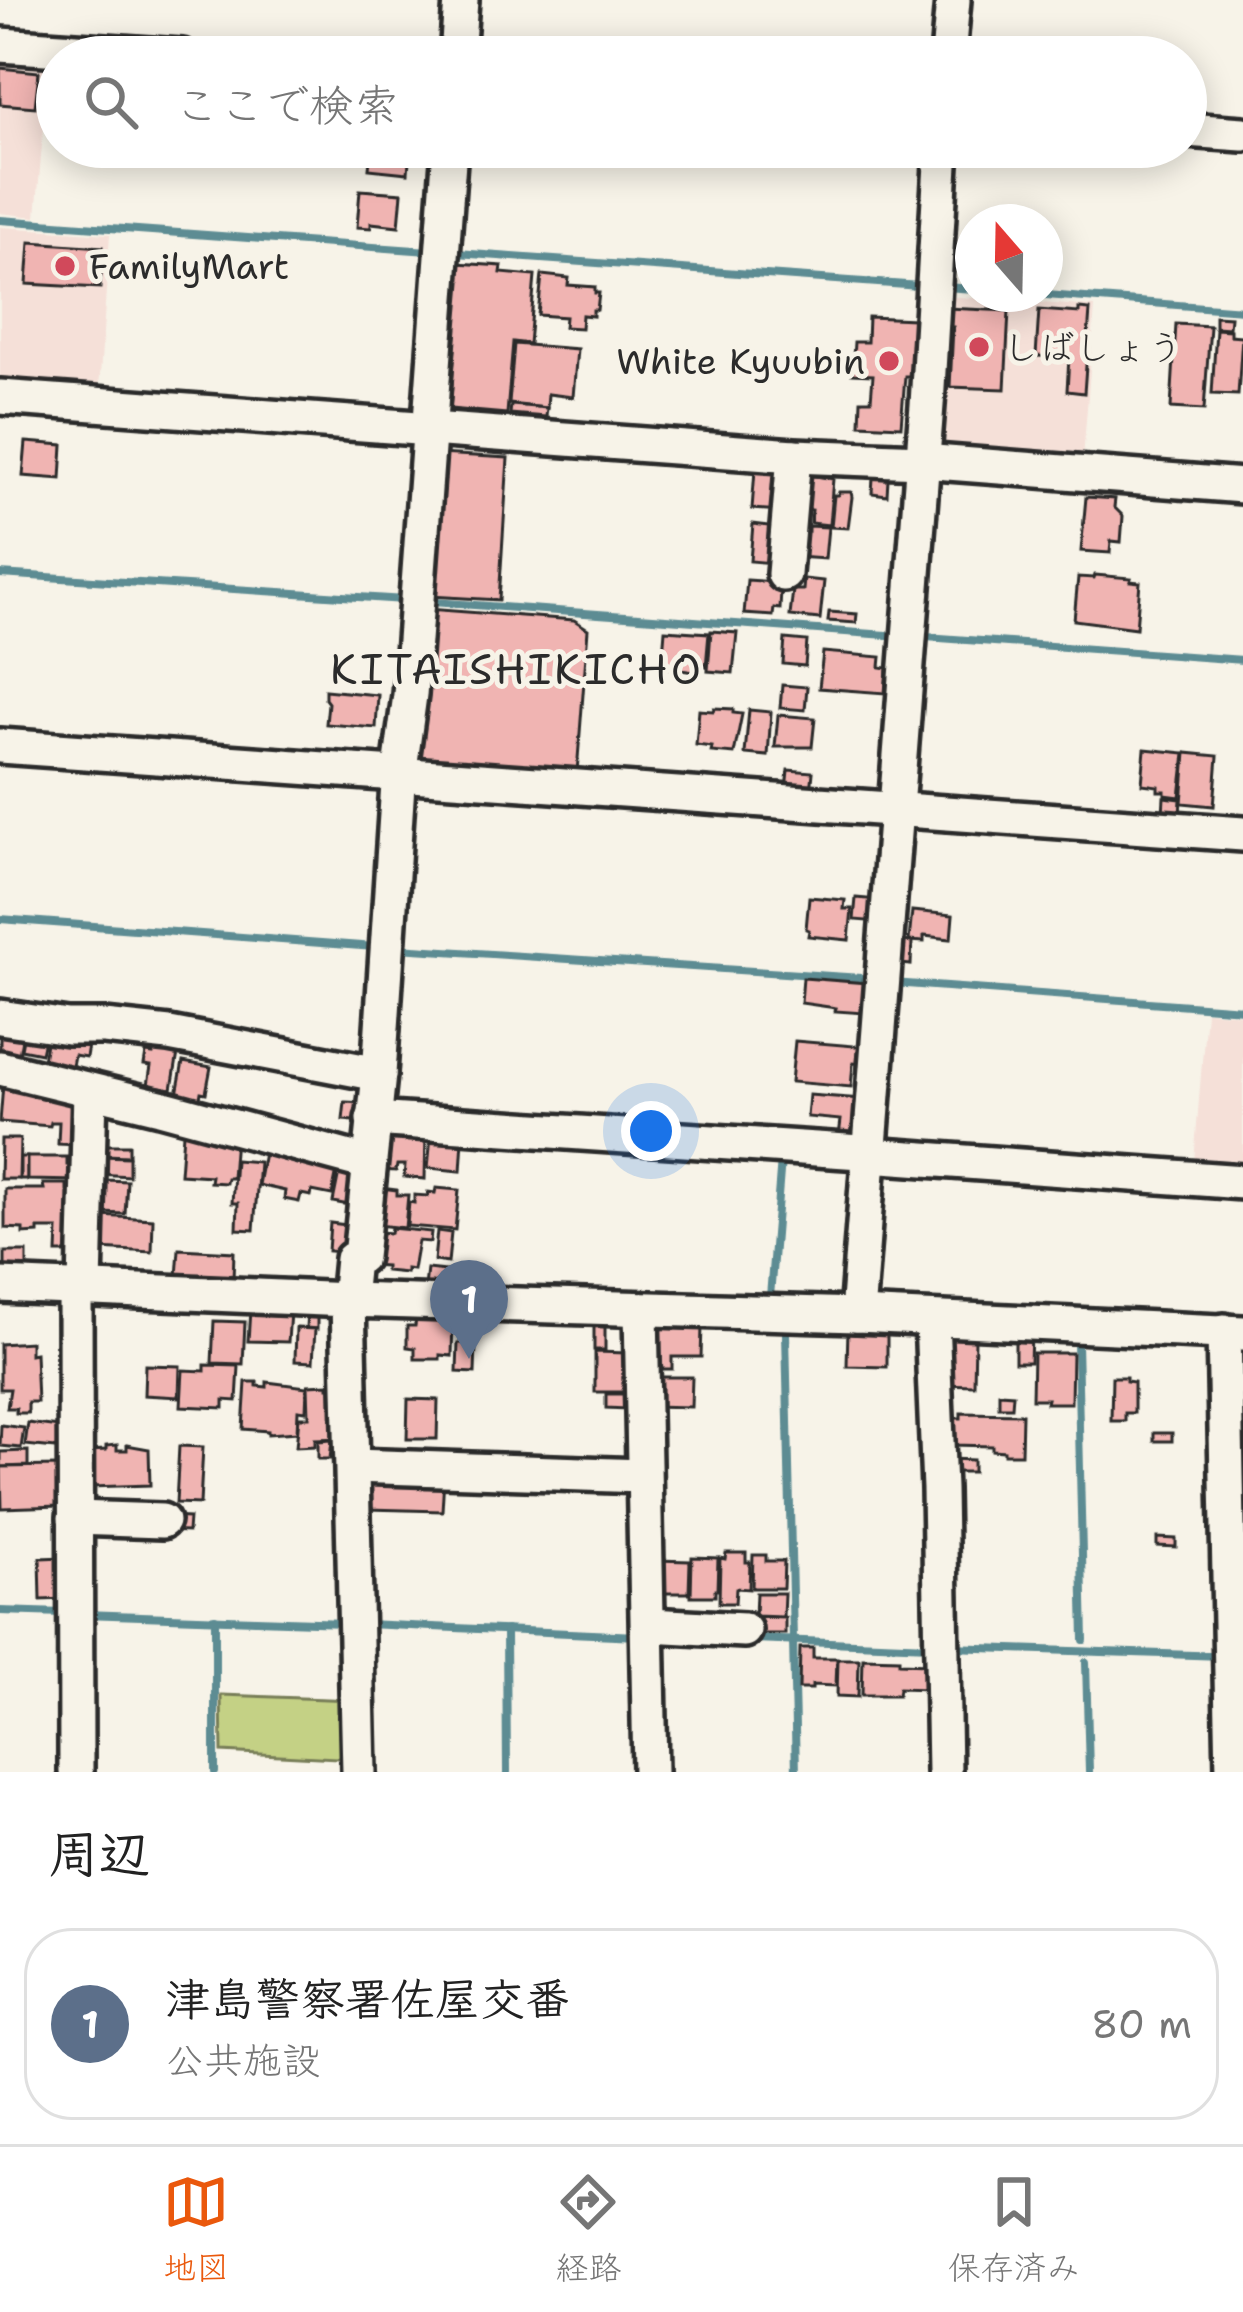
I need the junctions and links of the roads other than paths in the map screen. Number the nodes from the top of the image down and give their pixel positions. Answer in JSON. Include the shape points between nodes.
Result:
{"nodes":[{"id":1,"x":461,"y":0,"type":"edge"},
{"id":2,"x":953,"y":0,"type":"edge"},
{"id":3,"x":458,"y":36,"type":"edge"},
{"id":4,"x":950,"y":36,"type":"edge"},
{"id":5,"x":0,"y":45,"type":"edge"},
{"id":6,"x":36,"y":47,"type":"edge"},
{"id":7,"x":1207,"y":131,"type":"edge"},
{"id":8,"x":1243,"y":134,"type":"edge"},
{"id":9,"x":449,"y":168,"type":"edge"},
{"id":10,"x":941,"y":168,"type":"edge"},
{"id":11,"x":0,"y":397,"type":"edge"},
{"id":12,"x":429,"y":427,"type":"junction"},
{"id":13,"x":794,"y":456,"type":"junction"},
{"id":14,"x":922,"y":461,"type":"junction"},
{"id":15,"x":1243,"y":486,"type":"edge"},
{"id":16,"x":784,"y":574,"type":"dead end"},
{"id":17,"x":0,"y":746,"type":"edge"},
{"id":18,"x":401,"y":772,"type":"junction"},
{"id":19,"x":895,"y":811,"type":"junction"},
{"id":20,"x":1243,"y":834,"type":"edge"},
{"id":21,"x":0,"y":1017,"type":"edge"},
{"id":22,"x":0,"y":1068,"type":"edge"},
{"id":23,"x":379,"y":1074,"type":"junction"},
{"id":24,"x":90,"y":1091,"type":"junction"},
{"id":25,"x":374,"y":1118,"type":"junction"},
{"id":26,"x":869,"y":1155,"type":"junction"},
{"id":27,"x":368,"y":1163,"type":"junction"},
{"id":28,"x":1243,"y":1182,"type":"edge"},
{"id":29,"x":0,"y":1285,"type":"edge"},
{"id":30,"x":80,"y":1287,"type":"junction"},
{"id":31,"x":348,"y":1300,"type":"junction"},
{"id":32,"x":641,"y":1310,"type":"junction"},
{"id":33,"x":857,"y":1315,"type":"junction"},
{"id":34,"x":932,"y":1320,"type":"junction"},
{"id":35,"x":1234,"y":1332,"type":"edge"},
{"id":36,"x":1234,"y":1439,"type":"edge"},
{"id":37,"x":353,"y":1466,"type":"junction"},
{"id":38,"x":643,"y":1476,"type":"junction"},
{"id":39,"x":75,"y":1518,"type":"junction"},
{"id":40,"x":162,"y":1521,"type":"dead end"},
{"id":41,"x":649,"y":1625,"type":"junction"},
{"id":42,"x":744,"y":1630,"type":"dead end"},
{"id":43,"x":76,"y":1772,"type":"edge"},
{"id":44,"x":359,"y":1772,"type":"edge"},
{"id":45,"x":650,"y":1772,"type":"edge"},
{"id":46,"x":944,"y":1772,"type":"edge"},
{"id":47,"x":1233,"y":1772,"type":"edge"}],
"edges":[{"from":1,"to":3,"type":"street"},
{"from":2,"to":4,"type":"street"},
{"from":5,"to":6,"type":"street"},
{"from":7,"to":8,"type":"street"},
{"from":9,"to":12,"type":"street"},
{"from":10,"to":14,"type":"street"},
{"from":11,"to":12,"type":"street"},
{"from":12,"to":13,"type":"street"},
{"from":12,"to":18,"type":"street"},
{"from":13,"to":14,"type":"street"},
{"from":13,"to":16,"type":"street"},
{"from":14,"to":15,"type":"street"},
{"from":14,"to":19,"type":"street"},
{"from":17,"to":18,"type":"street"},
{"from":18,"to":19,"type":"street"},
{"from":18,"to":23,"type":"street"},
{"from":19,"to":20,"type":"street"},
{"from":19,"to":26,"type":"street"},
{"from":21,"to":23,"type":"street","via":[[169,1034]]},
{"from":22,"to":24,"type":"street"},
{"from":23,"to":25,"type":"street"},
{"from":24,"to":27,"type":"street"},
{"from":24,"to":30,"type":"street"},
{"from":25,"to":26,"type":"street"},
{"from":25,"to":27,"type":"street"},
{"from":26,"to":28,"type":"street"},
{"from":26,"to":33,"type":"street"},
{"from":27,"to":31,"type":"street"},
{"from":29,"to":30,"type":"street"},
{"from":30,"to":31,"type":"street"},
{"from":30,"to":39,"type":"street"},
{"from":31,"to":32,"type":"street"},
{"from":31,"to":37,"type":"street"},
{"from":32,"to":33,"type":"street"},
{"from":32,"to":38,"type":"street"},
{"from":33,"to":34,"type":"street"},
{"from":34,"to":35,"type":"street"},
{"from":34,"to":46,"type":"street"},
{"from":35,"to":36,"type":"street"},
{"from":36,"to":47,"type":"street"},
{"from":37,"to":38,"type":"street"},
{"from":37,"to":44,"type":"street"},
{"from":38,"to":41,"type":"street"},
{"from":39,"to":40,"type":"street"},
{"from":39,"to":43,"type":"street"},
{"from":41,"to":42,"type":"street"},
{"from":41,"to":45,"type":"street"}]}
